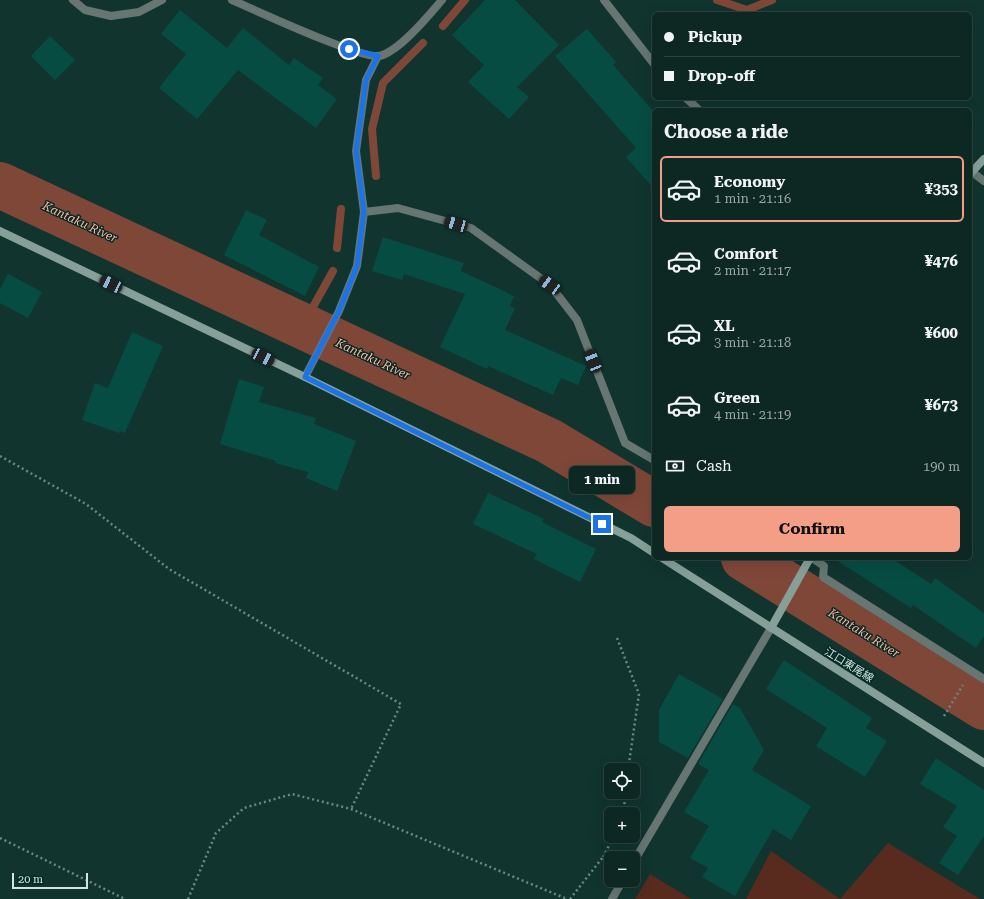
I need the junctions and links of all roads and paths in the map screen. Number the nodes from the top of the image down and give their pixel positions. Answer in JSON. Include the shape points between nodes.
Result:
{"nodes":[{"id":1,"x":73,"y":0,"type":"edge"},
{"id":2,"x":162,"y":0,"type":"edge"},
{"id":3,"x":232,"y":0,"type":"edge"},
{"id":4,"x":442,"y":0,"type":"edge"},
{"id":5,"x":604,"y":0,"type":"edge"},
{"id":6,"x":378,"y":56,"type":"junction"},
{"id":7,"x":652,"y":61,"type":"edge"},
{"id":8,"x":688,"y":100,"type":"edge"},
{"id":9,"x":697,"y":108,"type":"edge"},
{"id":10,"x":984,"y":160,"type":"edge"},
{"id":11,"x":972,"y":172,"type":"edge"},
{"id":12,"x":972,"y":174,"type":"edge"},
{"id":13,"x":984,"y":182,"type":"edge"},
{"id":14,"x":364,"y":212,"type":"junction"},
{"id":15,"x":0,"y":231,"type":"edge"},
{"id":16,"x":305,"y":377,"type":"junction"},
{"id":17,"x":0,"y":456,"type":"edge"},
{"id":18,"x":652,"y":459,"type":"edge"},
{"id":19,"x":652,"y":552,"type":"edge"},
{"id":20,"x":665,"y":560,"type":"edge"},
{"id":21,"x":810,"y":560,"type":"edge"},
{"id":22,"x":771,"y":628,"type":"junction"},
{"id":23,"x":617,"y":638,"type":"dead end"},
{"id":24,"x":972,"y":672,"type":"junction"},
{"id":25,"x":984,"y":679,"type":"edge"},
{"id":26,"x":944,"y":716,"type":"dead end"},
{"id":27,"x":629,"y":763,"type":"edge"},
{"id":28,"x":984,"y":763,"type":"edge"},
{"id":29,"x":351,"y":809,"type":"junction"},
{"id":30,"x":0,"y":838,"type":"edge"},
{"id":31,"x":610,"y":843,"type":"edge"},
{"id":32,"x":640,"y":851,"type":"edge"},
{"id":33,"x":603,"y":857,"type":"joint"},
{"id":34,"x":619,"y":887,"type":"edge"},
{"id":35,"x":125,"y":899,"type":"edge"},
{"id":36,"x":188,"y":899,"type":"edge"},
{"id":37,"x":567,"y":899,"type":"edge"},
{"id":38,"x":570,"y":899,"type":"edge"},
{"id":39,"x":612,"y":899,"type":"edge"}],
"edges":[{"from":1,"to":2,"type":"street","via":[[85,10],[111,16],[139,12]]},
{"from":3,"to":6,"type":"street","via":[[349,49]]},
{"from":4,"to":6,"type":"street","via":[[420,26],[392,50]]},
{"from":5,"to":7,"type":"street"},
{"from":6,"to":14,"type":"street","via":[[366,80],[356,151]]},
{"from":8,"to":9,"type":"street"},
{"from":10,"to":11,"type":"street"},
{"from":12,"to":13,"type":"street"},
{"from":14,"to":16,"type":"street","via":[[357,266],[339,311]]},
{"from":14,"to":18,"type":"street","via":[[398,208],[471,228],[550,285],[577,320],[625,443]]},
{"from":15,"to":16,"type":"street"},
{"from":16,"to":19,"type":"street","via":[[630,538]]},
{"from":17,"to":29,"type":"path","via":[[86,504],[169,569],[401,704]]},
{"from":20,"to":22,"type":"street","name":"江口東尾線"},
{"from":21,"to":22,"type":"street"},
{"from":21,"to":24,"type":"street","via":[[824,566],[823,577]]},
{"from":22,"to":28,"type":"street","name":"江口東尾線"},
{"from":22,"to":32,"type":"street"},
{"from":23,"to":27,"type":"path","via":[[638,694]]},
{"from":24,"to":25,"type":"street"},
{"from":24,"to":26,"type":"path"},
{"from":29,"to":36,"type":"path","via":[[292,794],[244,808],[216,832]]},
{"from":29,"to":37,"type":"path"},
{"from":30,"to":35,"type":"path"},
{"from":31,"to":33,"type":"path"},
{"from":33,"to":38,"type":"path"},
{"from":34,"to":39,"type":"street"}]}
